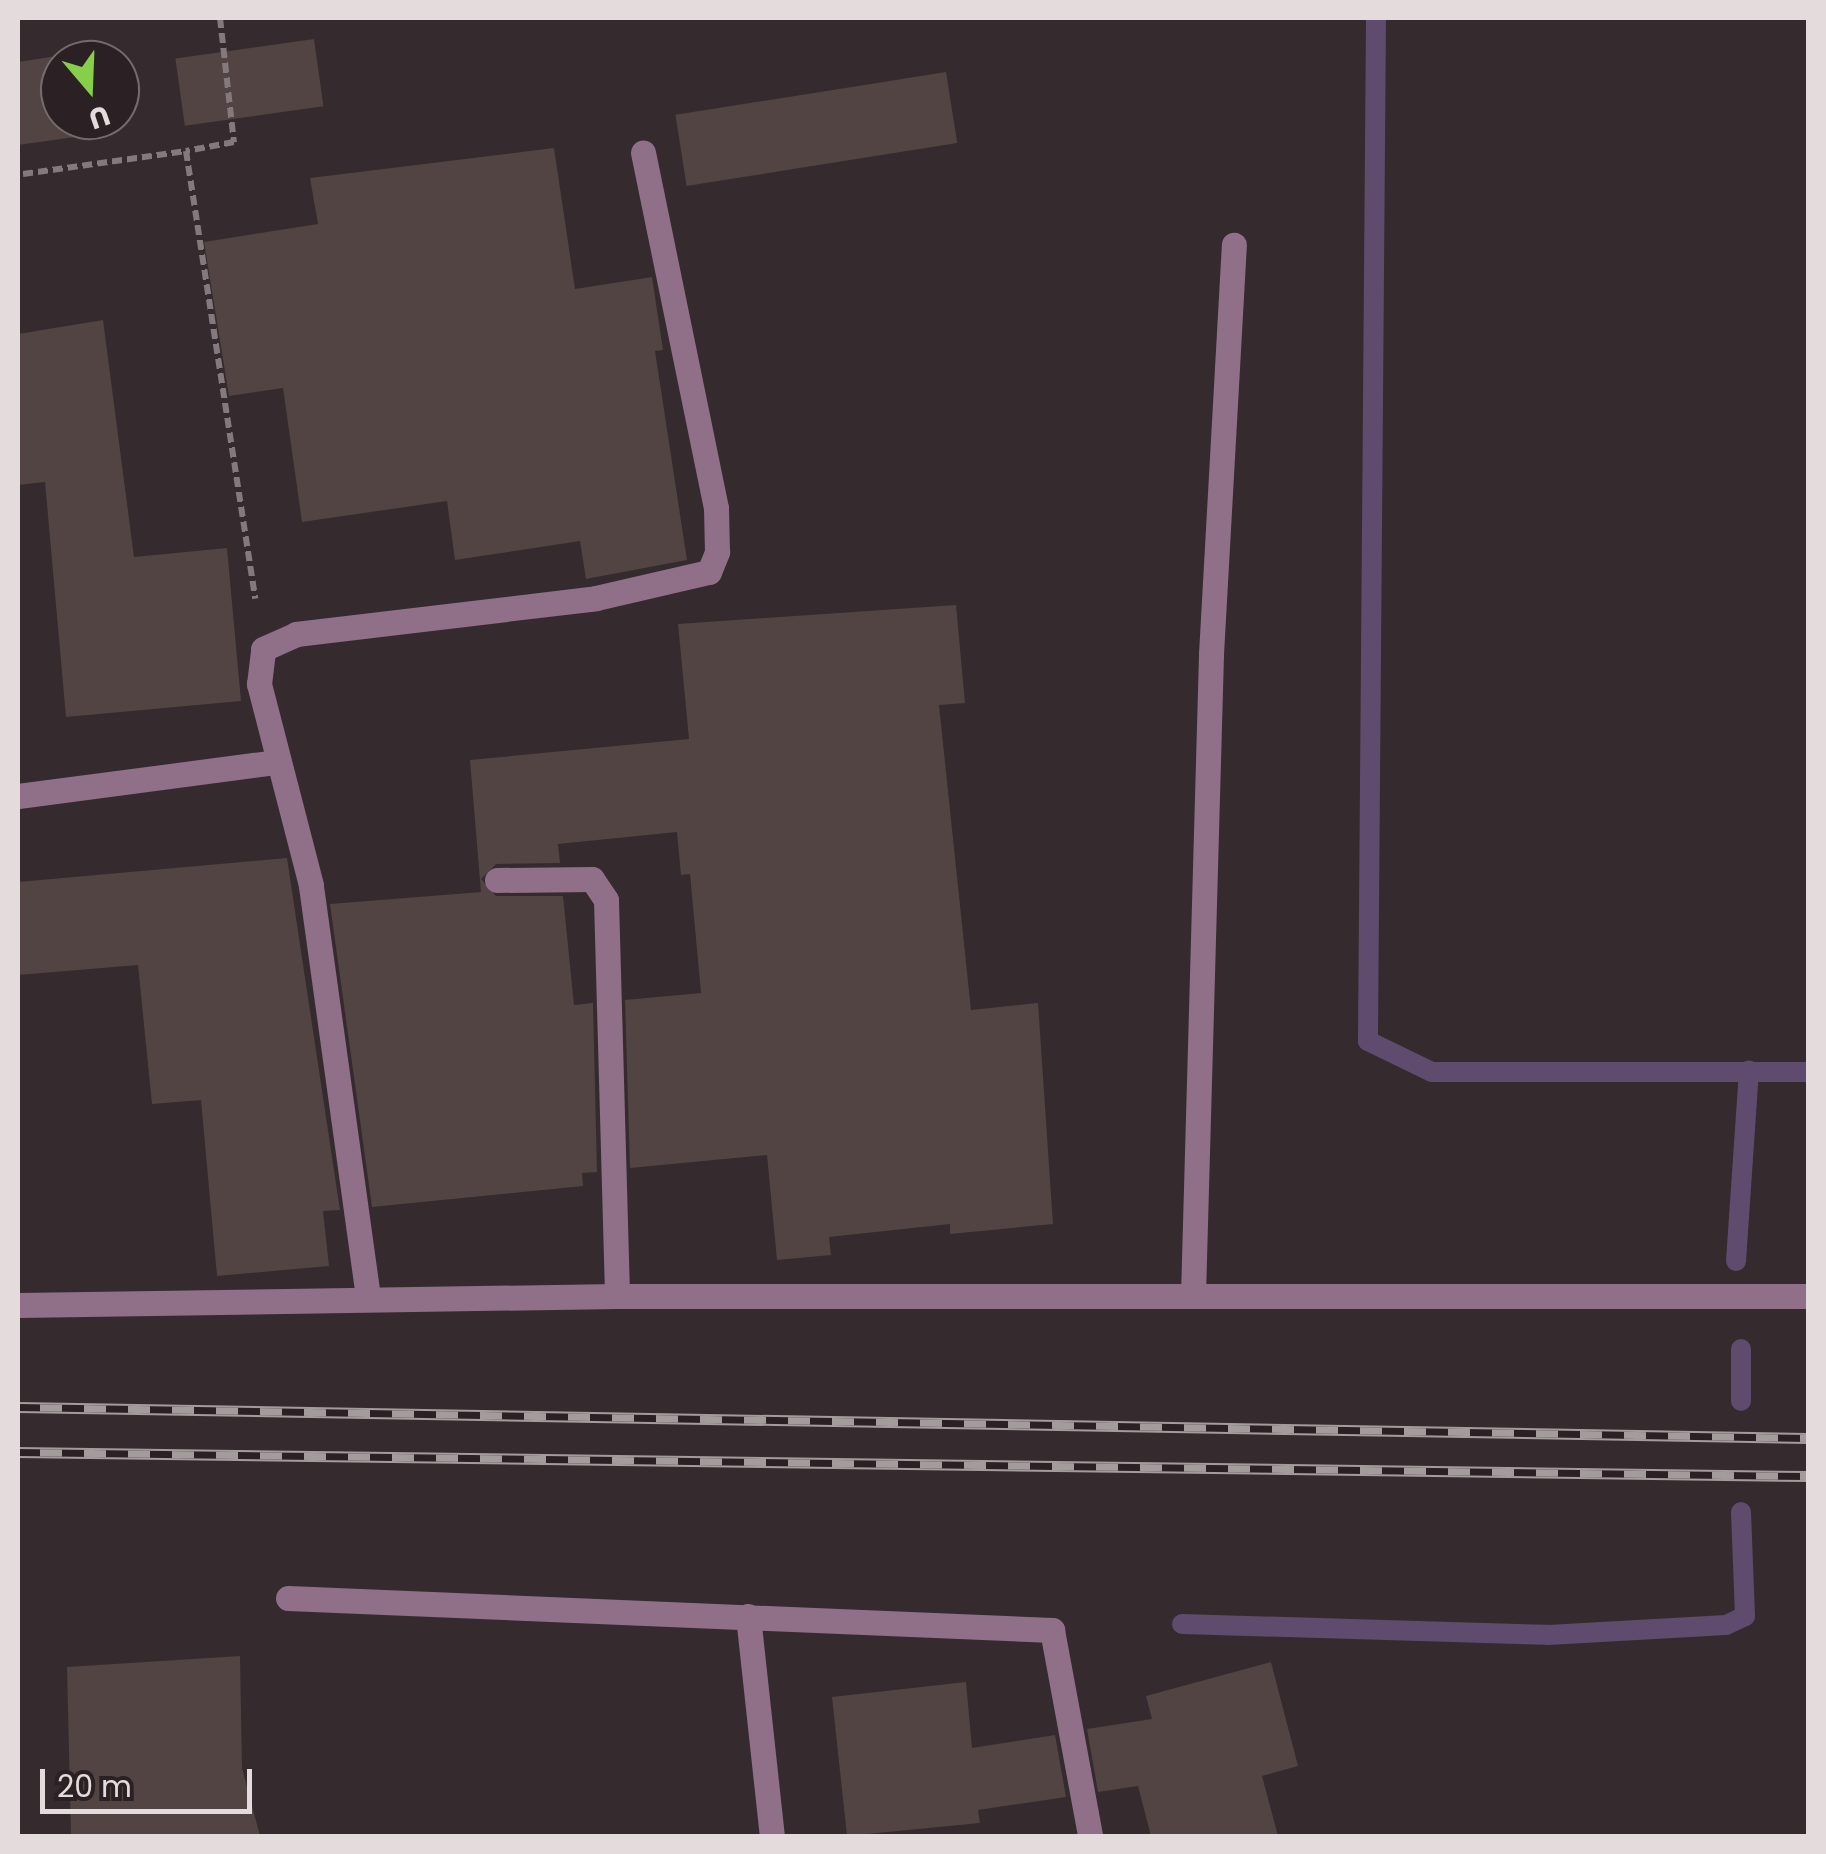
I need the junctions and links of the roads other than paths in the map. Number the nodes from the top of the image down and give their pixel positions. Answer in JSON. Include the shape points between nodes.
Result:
{"nodes":[{"id":1,"x":642,"y":152,"type":"dead end"},
{"id":2,"x":1234,"y":245,"type":"dead end"},
{"id":3,"x":275,"y":762,"type":"junction"},
{"id":4,"x":18,"y":796,"type":"edge"},
{"id":5,"x":497,"y":880,"type":"dead end"},
{"id":6,"x":617,"y":1296,"type":"junction"},
{"id":7,"x":1193,"y":1296,"type":"junction"},
{"id":8,"x":1808,"y":1296,"type":"edge"},
{"id":9,"x":368,"y":1298,"type":"junction"},
{"id":10,"x":18,"y":1306,"type":"edge"},
{"id":11,"x":288,"y":1598,"type":"dead end"},
{"id":12,"x":748,"y":1616,"type":"junction"},
{"id":13,"x":772,"y":1836,"type":"edge"},
{"id":14,"x":1090,"y":1836,"type":"edge"}],
"edges":[{"from":1,"to":3,"type":"street","via":[[716,508],[717,552],[709,572],[596,598],[296,634],[262,649],[258,684]]},
{"from":2,"to":7,"type":"street","via":[[1212,654]]},
{"from":3,"to":4,"type":"street"},
{"from":3,"to":9,"type":"street","via":[[312,884]]},
{"from":5,"to":6,"type":"street","via":[[592,878],[606,900]]},
{"from":6,"to":7,"type":"street"},
{"from":6,"to":9,"type":"street"},
{"from":7,"to":8,"type":"street"},
{"from":9,"to":10,"type":"street"},
{"from":11,"to":12,"type":"street"},
{"from":12,"to":13,"type":"street"},
{"from":12,"to":14,"type":"street","via":[[1052,1630]]}]}
